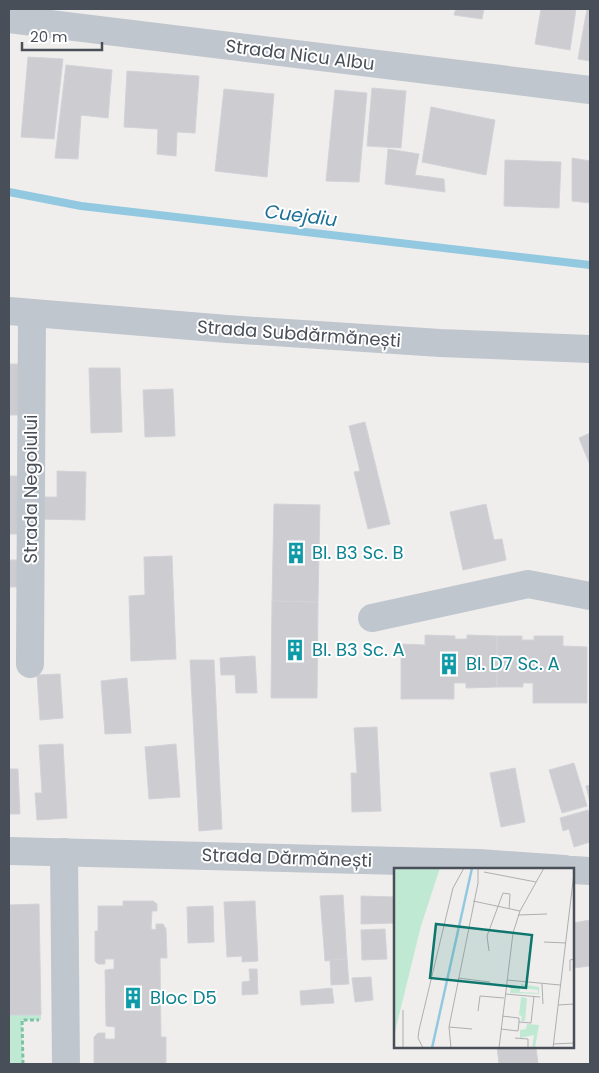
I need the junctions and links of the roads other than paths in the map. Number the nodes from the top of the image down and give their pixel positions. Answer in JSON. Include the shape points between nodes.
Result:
{"nodes":[{"id":1,"x":9,"y":19,"type":"edge"},
{"id":2,"x":590,"y":90,"type":"edge"},
{"id":3,"x":20,"y":313,"type":"edge"},
{"id":4,"x":590,"y":349,"type":"edge"},
{"id":5,"x":590,"y":596,"type":"edge"},
{"id":6,"x":372,"y":618,"type":"dead end"},
{"id":7,"x":30,"y":664,"type":"dead end"},
{"id":8,"x":9,"y":851,"type":"edge"},
{"id":9,"x":64,"y":852,"type":"junction"},
{"id":10,"x":551,"y":868,"type":"edge"},
{"id":11,"x":574,"y":870,"type":"edge"},
{"id":12,"x":590,"y":871,"type":"edge"},
{"id":13,"x":66,"y":1064,"type":"edge"}],
"edges":[{"from":1,"to":2,"type":"street","name":"Strada Nicu Albu"},
{"from":3,"to":4,"type":"street","name":"Strada Subdărmănești","via":[[440,343]]},
{"from":3,"to":7,"type":"street","name":"Strada Negoiului"},
{"from":5,"to":6,"type":"street","via":[[528,584]]},
{"from":8,"to":9,"type":"street","name":"Strada Dărmănești"},
{"from":9,"to":10,"type":"street","name":"Strada Dărmănești","via":[[479,863]]},
{"from":9,"to":13,"type":"street"},
{"from":11,"to":12,"type":"street"}]}
